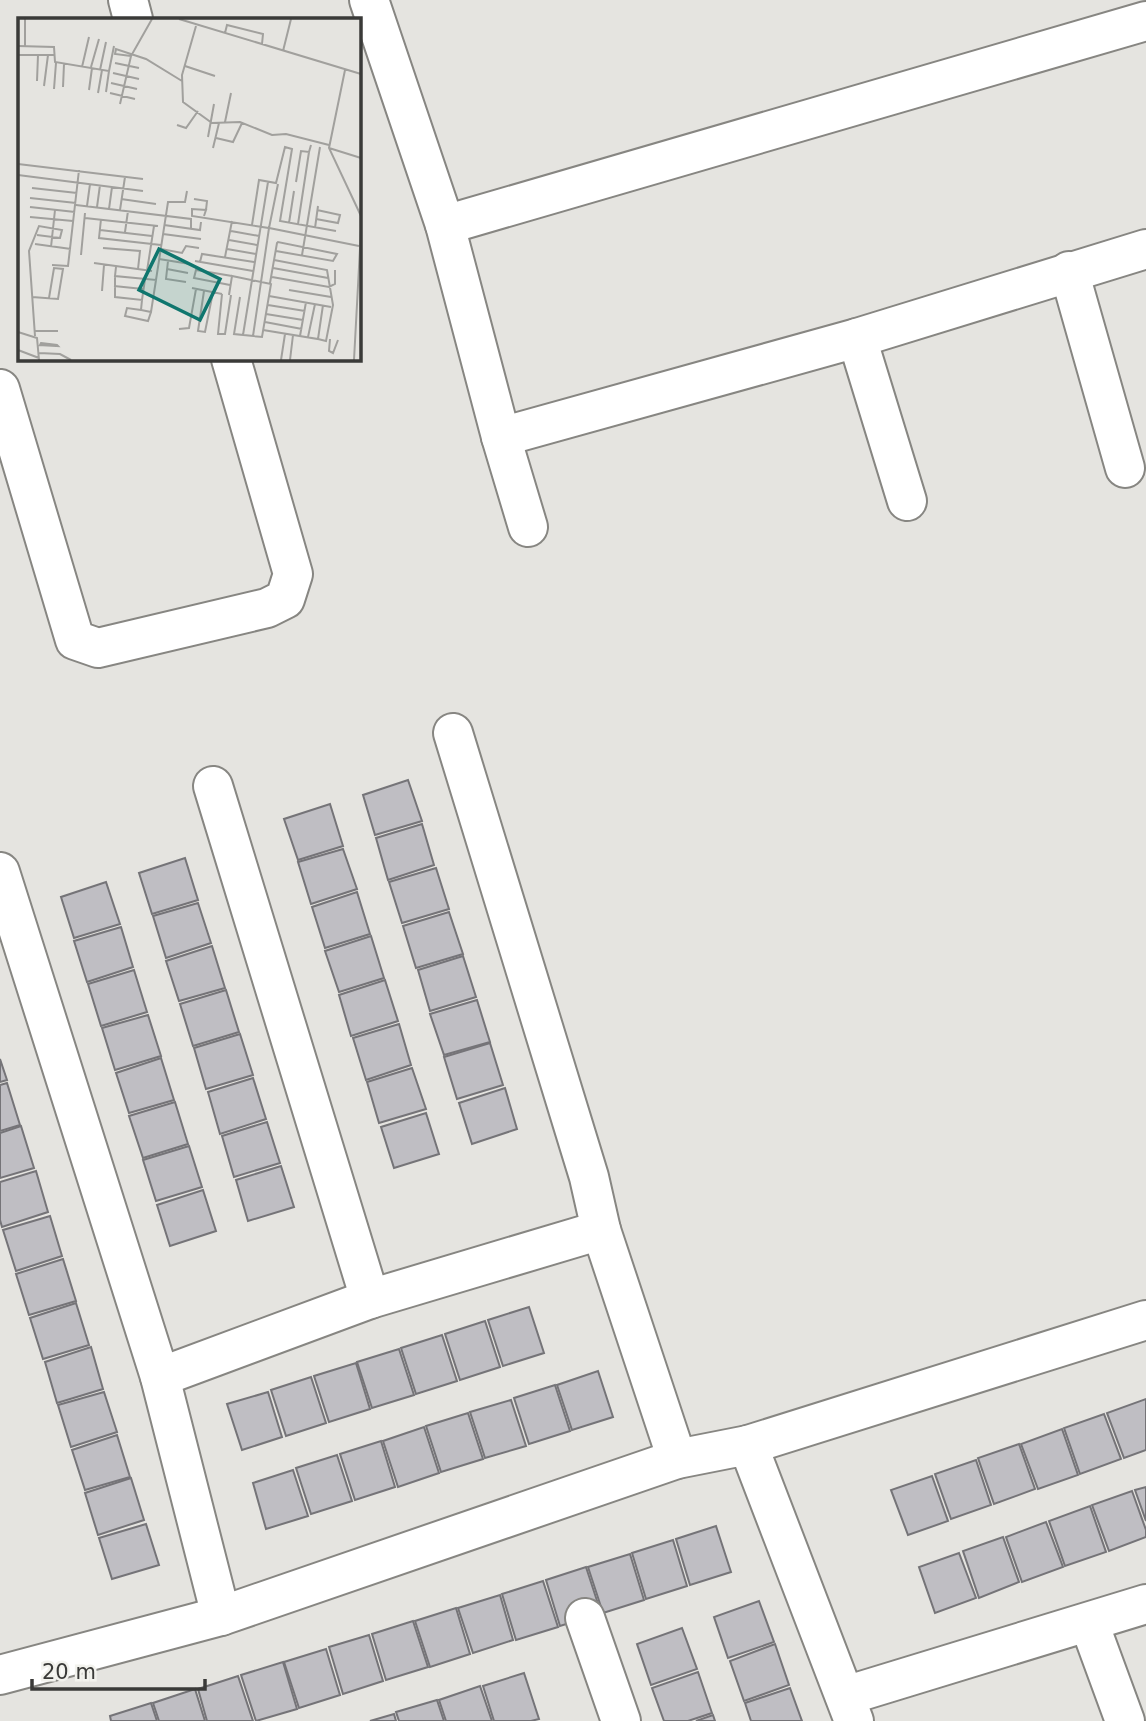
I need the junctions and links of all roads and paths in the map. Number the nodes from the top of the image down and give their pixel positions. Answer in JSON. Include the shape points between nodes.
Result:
{"nodes":[{"id":1,"x":128,"y":0,"type":"edge"},
{"id":2,"x":378,"y":2,"type":"edge"},
{"id":3,"x":134,"y":18,"type":"edge"},
{"id":4,"x":1146,"y":21,"type":"edge"},
{"id":5,"x":445,"y":225,"type":"junction"},
{"id":6,"x":1146,"y":249,"type":"edge"},
{"id":7,"x":1069,"y":271,"type":"junction"},
{"id":8,"x":858,"y":338,"type":"junction"},
{"id":9,"x":231,"y":360,"type":"edge"},
{"id":10,"x":0,"y":389,"type":"edge"},
{"id":11,"x":501,"y":437,"type":"junction"},
{"id":12,"x":1125,"y":468,"type":"dead end"},
{"id":13,"x":907,"y":501,"type":"dead end"},
{"id":14,"x":528,"y":527,"type":"dead end"},
{"id":15,"x":453,"y":733,"type":"dead end"},
{"id":16,"x":213,"y":786,"type":"dead end"},
{"id":17,"x":0,"y":872,"type":"edge"},
{"id":18,"x":601,"y":1230,"type":"junction"},
{"id":19,"x":369,"y":1299,"type":"junction"},
{"id":20,"x":1146,"y":1320,"type":"edge"},
{"id":21,"x":160,"y":1377,"type":"junction"},
{"id":22,"x":748,"y":1445,"type":"junction"},
{"id":23,"x":677,"y":1459,"type":"junction"},
{"id":24,"x":1146,"y":1604,"type":"edge"},
{"id":25,"x":221,"y":1616,"type":"junction"},
{"id":26,"x":585,"y":1618,"type":"dead end"},
{"id":27,"x":1089,"y":1623,"type":"junction"},
{"id":28,"x":0,"y":1675,"type":"edge"},
{"id":29,"x":849,"y":1708,"type":"edge"},
{"id":30,"x":621,"y":1721,"type":"edge"},
{"id":31,"x":1125,"y":1721,"type":"edge"}],
"edges":[{"from":1,"to":3,"type":"street"},
{"from":2,"to":5,"type":"street"},
{"from":4,"to":5,"type":"street"},
{"from":5,"to":11,"type":"street"},
{"from":6,"to":7,"type":"street"},
{"from":7,"to":8,"type":"street"},
{"from":7,"to":12,"type":"street"},
{"from":8,"to":11,"type":"street"},
{"from":8,"to":13,"type":"street"},
{"from":9,"to":10,"type":"street","via":[[293,574],[285,599],[267,608],[98,648],[75,640]]},
{"from":11,"to":14,"type":"street"},
{"from":15,"to":18,"type":"street"},
{"from":16,"to":19,"type":"street"},
{"from":17,"to":21,"type":"street"},
{"from":18,"to":19,"type":"street"},
{"from":18,"to":23,"type":"street"},
{"from":19,"to":21,"type":"street"},
{"from":20,"to":22,"type":"street"},
{"from":21,"to":25,"type":"street"},
{"from":22,"to":23,"type":"street"},
{"from":22,"to":29,"type":"street"},
{"from":23,"to":25,"type":"street"},
{"from":24,"to":27,"type":"street"},
{"from":25,"to":28,"type":"street"},
{"from":26,"to":30,"type":"street"},
{"from":27,"to":29,"type":"street"},
{"from":27,"to":31,"type":"street"}]}
